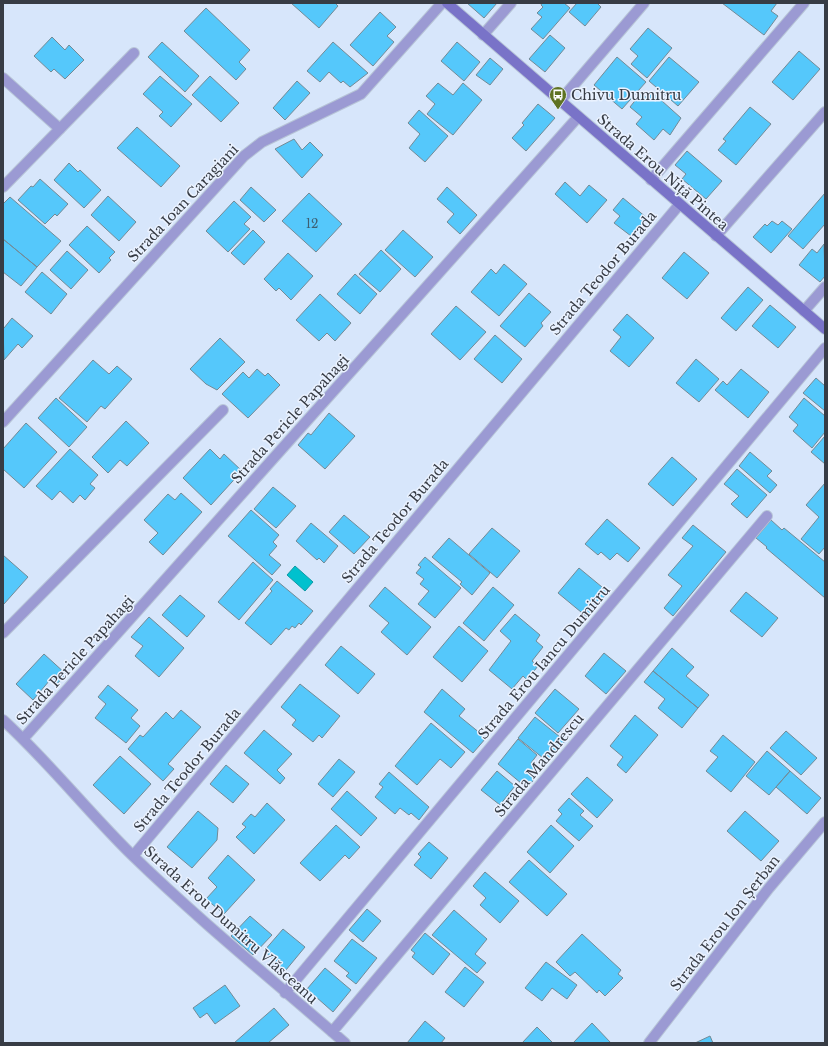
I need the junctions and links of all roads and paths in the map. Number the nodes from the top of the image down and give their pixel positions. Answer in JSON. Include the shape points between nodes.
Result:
{"nodes":[{"id":1,"x":442,"y":3,"type":"edge"},
{"id":2,"x":447,"y":3,"type":"edge"},
{"id":3,"x":511,"y":3,"type":"edge"},
{"id":4,"x":644,"y":3,"type":"edge"},
{"id":5,"x":804,"y":3,"type":"edge"},
{"id":6,"x":483,"y":35,"type":"junction"},
{"id":7,"x":134,"y":53,"type":"dead end"},
{"id":8,"x":3,"y":78,"type":"edge"},
{"id":9,"x":560,"y":101,"type":"junction"},
{"id":10,"x":825,"y":112,"type":"edge"},
{"id":11,"x":578,"y":117,"type":"junction"},
{"id":12,"x":60,"y":129,"type":"junction"},
{"id":13,"x":651,"y":180,"type":"junction"},
{"id":14,"x":3,"y":187,"type":"edge"},
{"id":15,"x":679,"y":205,"type":"junction"},
{"id":16,"x":716,"y":236,"type":"junction"},
{"id":17,"x":825,"y":287,"type":"edge"},
{"id":18,"x":804,"y":311,"type":"junction"},
{"id":19,"x":825,"y":329,"type":"edge"},
{"id":20,"x":825,"y":348,"type":"edge"},
{"id":21,"x":223,"y":410,"type":"dead end"},
{"id":22,"x":3,"y":422,"type":"edge"},
{"id":23,"x":767,"y":516,"type":"dead end"},
{"id":24,"x":3,"y":633,"type":"edge"},
{"id":25,"x":3,"y":720,"type":"edge"},
{"id":26,"x":24,"y":739,"type":"junction"},
{"id":27,"x":825,"y":822,"type":"edge"},
{"id":28,"x":133,"y":856,"type":"junction"},
{"id":29,"x":285,"y":993,"type":"junction"},
{"id":30,"x":332,"y":1032,"type":"junction"},
{"id":31,"x":345,"y":1043,"type":"edge"},
{"id":32,"x":649,"y":1043,"type":"edge"}],
"edges":[{"from":1,"to":22,"type":"street","name":"Strada Ioan Caragiani","via":[[361,94],[262,142],[244,156]]},
{"from":2,"to":6,"type":"street","name":"Strada Erou Niță Pintea"},
{"from":3,"to":6,"type":"street"},
{"from":4,"to":9,"type":"street"},
{"from":5,"to":13,"type":"street"},
{"from":6,"to":9,"type":"street","name":"Strada Erou Niță Pintea"},
{"from":7,"to":12,"type":"street"},
{"from":8,"to":12,"type":"street"},
{"from":9,"to":11,"type":"street","name":"Strada Erou Niță Pintea"},
{"from":10,"to":16,"type":"street"},
{"from":11,"to":13,"type":"street","name":"Strada Erou Niță Pintea"},
{"from":11,"to":26,"type":"street","name":"Strada Pericle Papahagi"},
{"from":12,"to":14,"type":"street"},
{"from":13,"to":15,"type":"street","name":"Strada Erou Niță Pintea"},
{"from":15,"to":16,"type":"street","name":"Strada Erou Niță Pintea"},
{"from":15,"to":28,"type":"street","name":"Strada Teodor Burada"},
{"from":16,"to":18,"type":"street","name":"Strada Erou Niță Pintea"},
{"from":17,"to":18,"type":"street"},
{"from":18,"to":19,"type":"street","name":"Strada Erou Niță Pintea"},
{"from":20,"to":29,"type":"street","name":"Strada Erou Iancu Dumitru"},
{"from":21,"to":24,"type":"street"},
{"from":23,"to":30,"type":"street","name":"Strada Mandrescu"},
{"from":25,"to":26,"type":"street","name":"Strada Erou Dumitru Vlăsceanu"},
{"from":26,"to":28,"type":"street","name":"Strada Erou Dumitru Vlăsceanu"},
{"from":27,"to":32,"type":"street","name":"Strada Erou Ion Șerban","via":[[769,888]]},
{"from":28,"to":29,"type":"street","name":"Strada Erou Dumitru Vlăsceanu","via":[[232,948]]},
{"from":29,"to":30,"type":"street","name":"Strada Erou Dumitru Vlăsceanu"},
{"from":30,"to":31,"type":"street","name":"Strada Erou Dumitru Vlăsceanu"}]}
